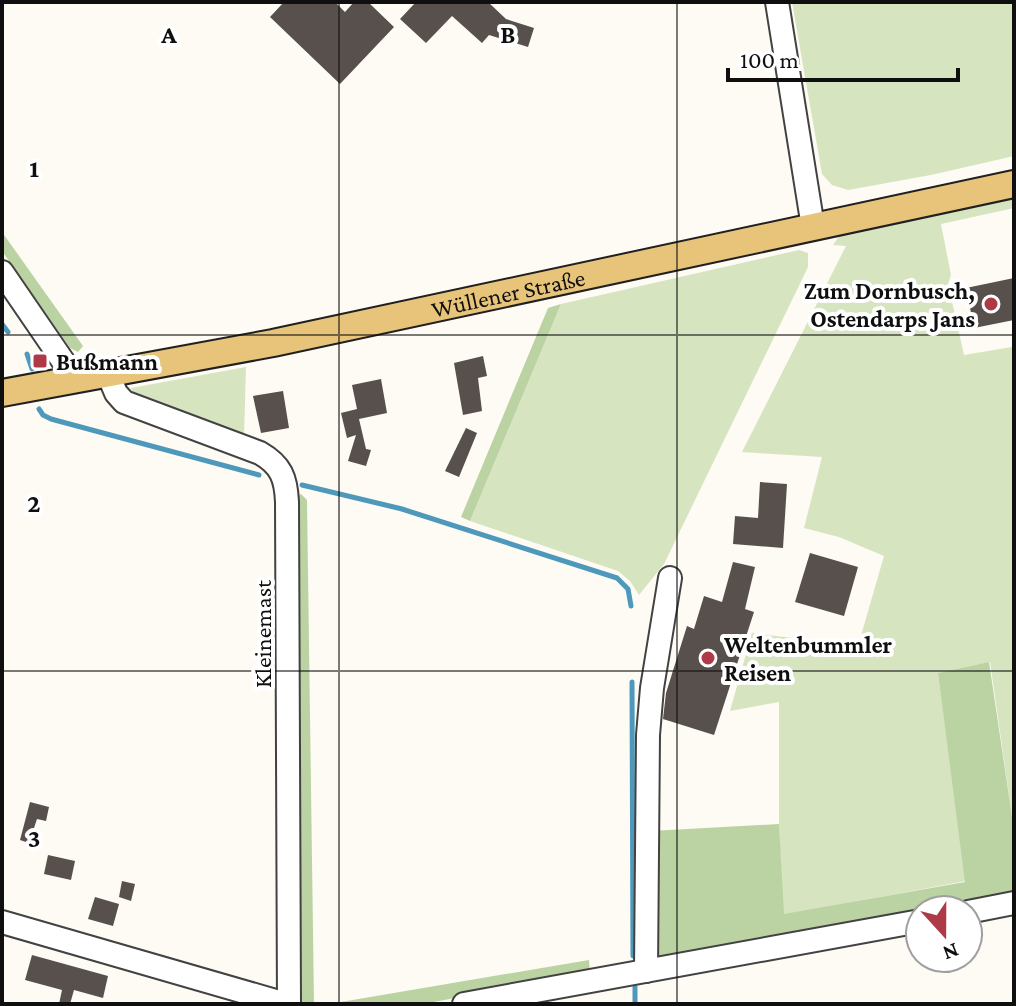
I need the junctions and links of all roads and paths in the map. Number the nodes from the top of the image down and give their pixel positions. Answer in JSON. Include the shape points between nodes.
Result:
{"nodes":[{"id":1,"x":777,"y":2,"type":"edge"},
{"id":2,"x":1014,"y":184,"type":"edge"},
{"id":3,"x":813,"y":227,"type":"junction"},
{"id":4,"x":2,"y":272,"type":"edge"},
{"id":5,"x":108,"y":374,"type":"junction"},
{"id":6,"x":76,"y":380,"type":"junction"},
{"id":7,"x":2,"y":393,"type":"edge"},
{"id":8,"x":670,"y":578,"type":"dead end"},
{"id":9,"x":1014,"y":903,"type":"edge"},
{"id":10,"x":984,"y":909,"type":"edge"},
{"id":11,"x":2,"y":922,"type":"edge"},
{"id":12,"x":904,"y":924,"type":"edge"},
{"id":13,"x":646,"y":971,"type":"junction"},
{"id":14,"x":288,"y":1004,"type":"edge"},
{"id":15,"x":464,"y":1004,"type":"edge"}],
"edges":[{"from":1,"to":3,"type":"street"},
{"from":2,"to":3,"type":"main road","name":"Wüllener Straße"},
{"from":3,"to":5,"type":"main road","name":"Wüllener Straße"},
{"from":4,"to":6,"type":"street"},
{"from":5,"to":6,"type":"main road","name":"Wüllener Straße"},
{"from":5,"to":14,"type":"street","name":"Kleinemast","via":[[124,402],[260,453],[284,476]]},
{"from":6,"to":7,"type":"main road","name":"Wüllener Straße"},
{"from":8,"to":13,"type":"street","via":[[648,735]]},
{"from":9,"to":10,"type":"street"},
{"from":11,"to":14,"type":"street","name":"Kleinemast"},
{"from":12,"to":13,"type":"street"},
{"from":13,"to":15,"type":"street"}]}
